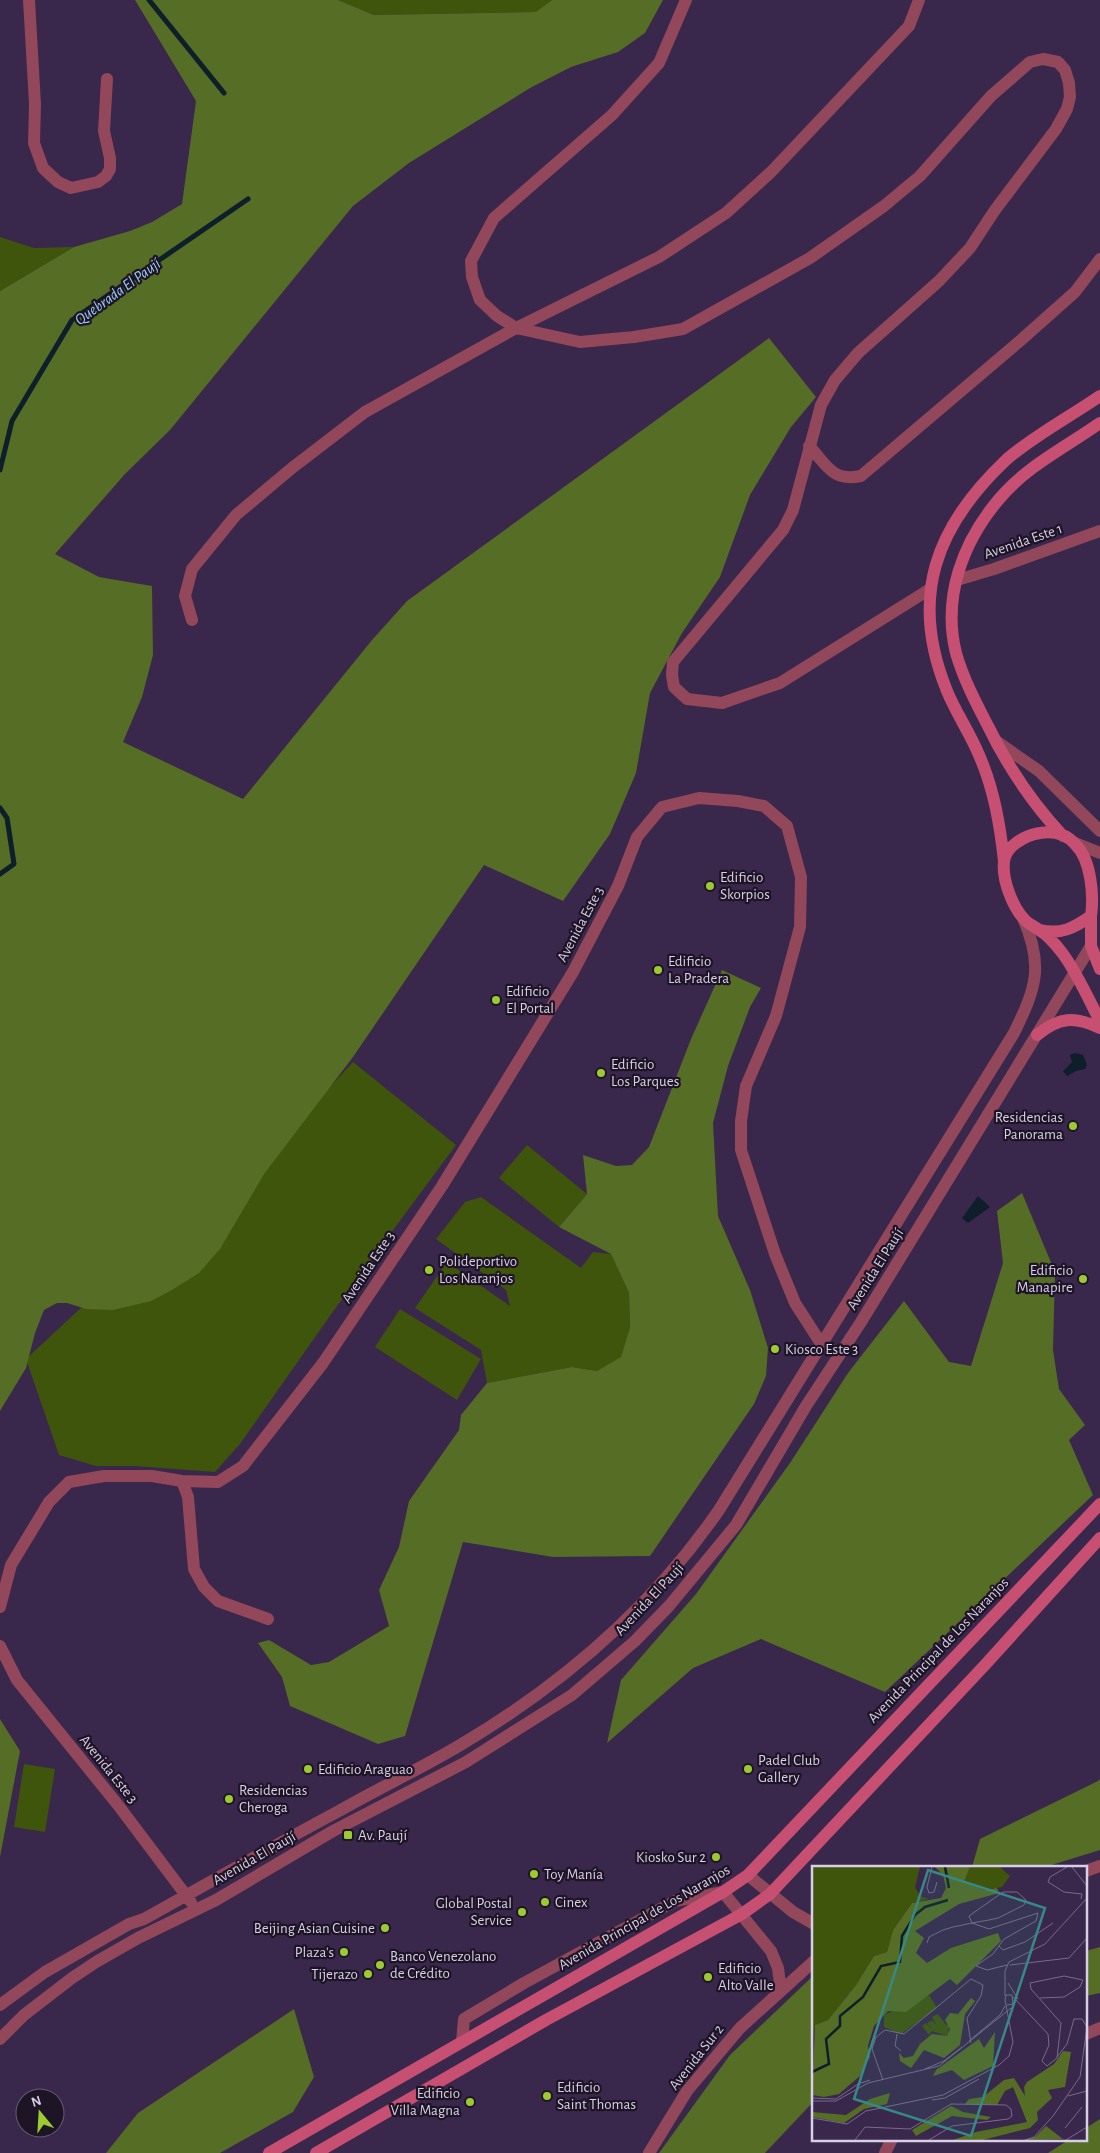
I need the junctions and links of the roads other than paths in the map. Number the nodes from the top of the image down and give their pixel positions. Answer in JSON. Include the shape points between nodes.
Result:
{"nodes":[{"id":1,"x":29,"y":0,"type":"edge"},
{"id":2,"x":686,"y":0,"type":"edge"},
{"id":3,"x":919,"y":0,"type":"edge"},
{"id":4,"x":107,"y":79,"type":"dead end"},
{"id":5,"x":1100,"y":259,"type":"edge"},
{"id":6,"x":516,"y":328,"type":"junction"},
{"id":7,"x":1100,"y":396,"type":"edge"},
{"id":8,"x":1100,"y":423,"type":"edge"},
{"id":9,"x":809,"y":446,"type":"junction"},
{"id":10,"x":1100,"y":531,"type":"edge"},
{"id":11,"x":957,"y":580,"type":"junction"},
{"id":12,"x":930,"y":589,"type":"junction"},
{"id":13,"x":192,"y":620,"type":"dead end"},
{"id":14,"x":996,"y":741,"type":"junction"},
{"id":15,"x":1100,"y":831,"type":"edge"},
{"id":16,"x":1063,"y":836,"type":"junction"},
{"id":17,"x":1075,"y":843,"type":"junction"},
{"id":18,"x":1100,"y":853,"type":"edge"},
{"id":19,"x":1004,"y":862,"type":"junction"},
{"id":20,"x":1094,"y":909,"type":"edge"},
{"id":21,"x":1022,"y":918,"type":"junction"},
{"id":22,"x":1040,"y":930,"type":"junction"},
{"id":23,"x":1090,"y":946,"type":"junction"},
{"id":24,"x":1100,"y":969,"type":"edge"},
{"id":25,"x":1074,"y":973,"type":"junction"},
{"id":26,"x":1100,"y":1021,"type":"edge"},
{"id":27,"x":1100,"y":1028,"type":"edge"},
{"id":28,"x":1036,"y":1035,"type":"junction"},
{"id":29,"x":822,"y":1345,"type":"junction"},
{"id":30,"x":839,"y":1354,"type":"junction"},
{"id":31,"x":182,"y":1481,"type":"junction"},
{"id":32,"x":1100,"y":1504,"type":"edge"},
{"id":33,"x":1100,"y":1538,"type":"edge"},
{"id":34,"x":0,"y":1607,"type":"edge"},
{"id":35,"x":268,"y":1620,"type":"dead end"},
{"id":36,"x":0,"y":1646,"type":"edge"},
{"id":37,"x":1100,"y":1866,"type":"edge"},
{"id":38,"x":1088,"y":1870,"type":"edge"},
{"id":39,"x":748,"y":1875,"type":"junction"},
{"id":40,"x":724,"y":1892,"type":"junction"},
{"id":41,"x":770,"y":1894,"type":"junction"},
{"id":42,"x":187,"y":1895,"type":"junction"},
{"id":43,"x":196,"y":1910,"type":"junction"},
{"id":44,"x":742,"y":1914,"type":"junction"},
{"id":45,"x":812,"y":1923,"type":"edge"},
{"id":46,"x":812,"y":1962,"type":"edge"},
{"id":47,"x":781,"y":1991,"type":"junction"},
{"id":48,"x":0,"y":2005,"type":"edge"},
{"id":49,"x":1100,"y":2028,"type":"edge"},
{"id":50,"x":1088,"y":2033,"type":"edge"},
{"id":51,"x":0,"y":2039,"type":"edge"},
{"id":52,"x":462,"y":2042,"type":"junction"},
{"id":53,"x":892,"y":2140,"type":"edge"},
{"id":54,"x":269,"y":2153,"type":"edge"},
{"id":55,"x":316,"y":2153,"type":"edge"},
{"id":56,"x":649,"y":2153,"type":"edge"},
{"id":57,"x":885,"y":2153,"type":"edge"}],
"edges":[{"from":1,"to":4,"type":"street","via":[[34,143],[43,168],[58,182],[71,188],[98,182],[110,169],[104,131]]},
{"from":2,"to":6,"type":"street","via":[[659,63],[612,115],[494,218],[471,260],[472,277],[480,300]]},
{"from":3,"to":6,"type":"street","via":[[909,26],[771,172],[726,213],[659,257]]},
{"from":5,"to":9,"type":"street","via":[[1075,292],[861,476],[847,479],[836,475]]},
{"from":6,"to":9,"type":"street","via":[[580,342],[683,329],[810,258],[884,206],[920,176],[991,96],[1030,62],[1043,59],[1058,62],[1065,70],[1070,97],[1056,129],[970,248],[939,281],[858,353],[835,380],[821,405]]},
{"from":6,"to":13,"type":"street","via":[[365,412],[236,515],[192,569],[185,596]]},
{"from":7,"to":12,"type":"main road","via":[[1008,459],[974,495],[947,536],[933,570]]},
{"from":8,"to":11,"type":"main road","via":[[1029,470],[1000,497],[972,539],[961,561]]},
{"from":9,"to":12,"type":"street","via":[[793,510],[783,530],[672,662],[674,687],[687,699],[722,702],[780,682]]},
{"from":10,"to":11,"type":"street","name":"Avenida Este 1"},
{"from":11,"to":14,"type":"main road","via":[[952,608],[956,654]]},
{"from":12,"to":19,"type":"main road","via":[[932,644],[946,689],[979,754],[991,787]]},
{"from":14,"to":15,"type":"street","via":[[1039,771]]},
{"from":14,"to":16,"type":"main road","via":[[1026,792]]},
{"from":16,"to":17,"type":"main road"},
{"from":16,"to":19,"type":"main road","via":[[1048,832],[1027,836],[1012,847]]},
{"from":17,"to":18,"type":"street"},
{"from":17,"to":20,"type":"main road","via":[[1086,860]]},
{"from":19,"to":21,"type":"main road","via":[[1011,896]]},
{"from":20,"to":22,"type":"main road","via":[[1069,930],[1051,933]]},
{"from":20,"to":23,"type":"main road"},
{"from":21,"to":22,"type":"main road"},
{"from":21,"to":29,"type":"street","name":"Avenida El Paují","via":[[1036,962],[1033,990],[1022,1016]]},
{"from":22,"to":25,"type":"main road","via":[[1064,955]]},
{"from":23,"to":24,"type":"main road"},
{"from":23,"to":25,"type":"street","name":"Avenida El Paují"},
{"from":25,"to":26,"type":"main road"},
{"from":25,"to":28,"type":"street","name":"Avenida El Paují"},
{"from":27,"to":28,"type":"main road","via":[[1077,1020],[1064,1020]]},
{"from":28,"to":30,"type":"street","name":"Avenida El Paují"},
{"from":29,"to":30,"type":"street","name":"Avenida Este 3"},
{"from":29,"to":31,"type":"street","name":"Avenida Este 3","via":[[795,1303],[741,1150],[746,1086],[776,1016],[800,927],[802,877],[788,826],[764,806],[699,798],[662,808],[637,837],[618,886],[573,972],[442,1186],[323,1363],[243,1466],[218,1482]]},
{"from":29,"to":42,"type":"street","name":"Avenida El Paují","via":[[704,1532],[652,1594],[599,1647],[548,1686],[461,1744]]},
{"from":30,"to":43,"type":"street","name":"Avenida El Paují","via":[[730,1533],[669,1606],[598,1674],[572,1695],[466,1762],[333,1831]]},
{"from":31,"to":34,"type":"street","name":"Avenida Este 3","via":[[152,1476],[104,1476],[69,1482],[49,1502],[11,1566]]},
{"from":31,"to":35,"type":"street","via":[[188,1497],[194,1569],[204,1587],[218,1601]]},
{"from":32,"to":39,"type":"main road","name":"Avenida Principal de Los Naranjos"},
{"from":33,"to":41,"type":"main road"},
{"from":36,"to":42,"type":"street","name":"Avenida Este 3","via":[[17,1680]]},
{"from":37,"to":38,"type":"street"},
{"from":39,"to":40,"type":"main road","name":"Avenida Principal de Los Naranjos"},
{"from":39,"to":41,"type":"street"},
{"from":40,"to":44,"type":"street"},
{"from":40,"to":52,"type":"main road","name":"Avenida Principal de Los Naranjos"},
{"from":40,"to":52,"type":"street","via":[[676,1901],[524,1983],[464,2019]]},
{"from":41,"to":44,"type":"main road"},
{"from":41,"to":45,"type":"street"},
{"from":42,"to":43,"type":"street","name":"Avenida Este 3"},
{"from":42,"to":48,"type":"street","name":"Avenida El Paují","via":[[45,1972]]},
{"from":43,"to":51,"type":"street","name":"Avenida El Paují","via":[[138,1938],[72,1978],[24,2015]]},
{"from":44,"to":47,"type":"street","via":[[771,1950],[778,1968]]},
{"from":44,"to":55,"type":"main road","via":[[546,2020]]},
{"from":46,"to":47,"type":"street","name":"Avenida Sur 2"},
{"from":47,"to":56,"type":"street","name":"Avenida Sur 2","via":[[740,2028],[687,2091]]},
{"from":49,"to":50,"type":"street"},
{"from":52,"to":54,"type":"main road","name":"Avenida Principal de Los Naranjos"},
{"from":53,"to":57,"type":"street"}]}
